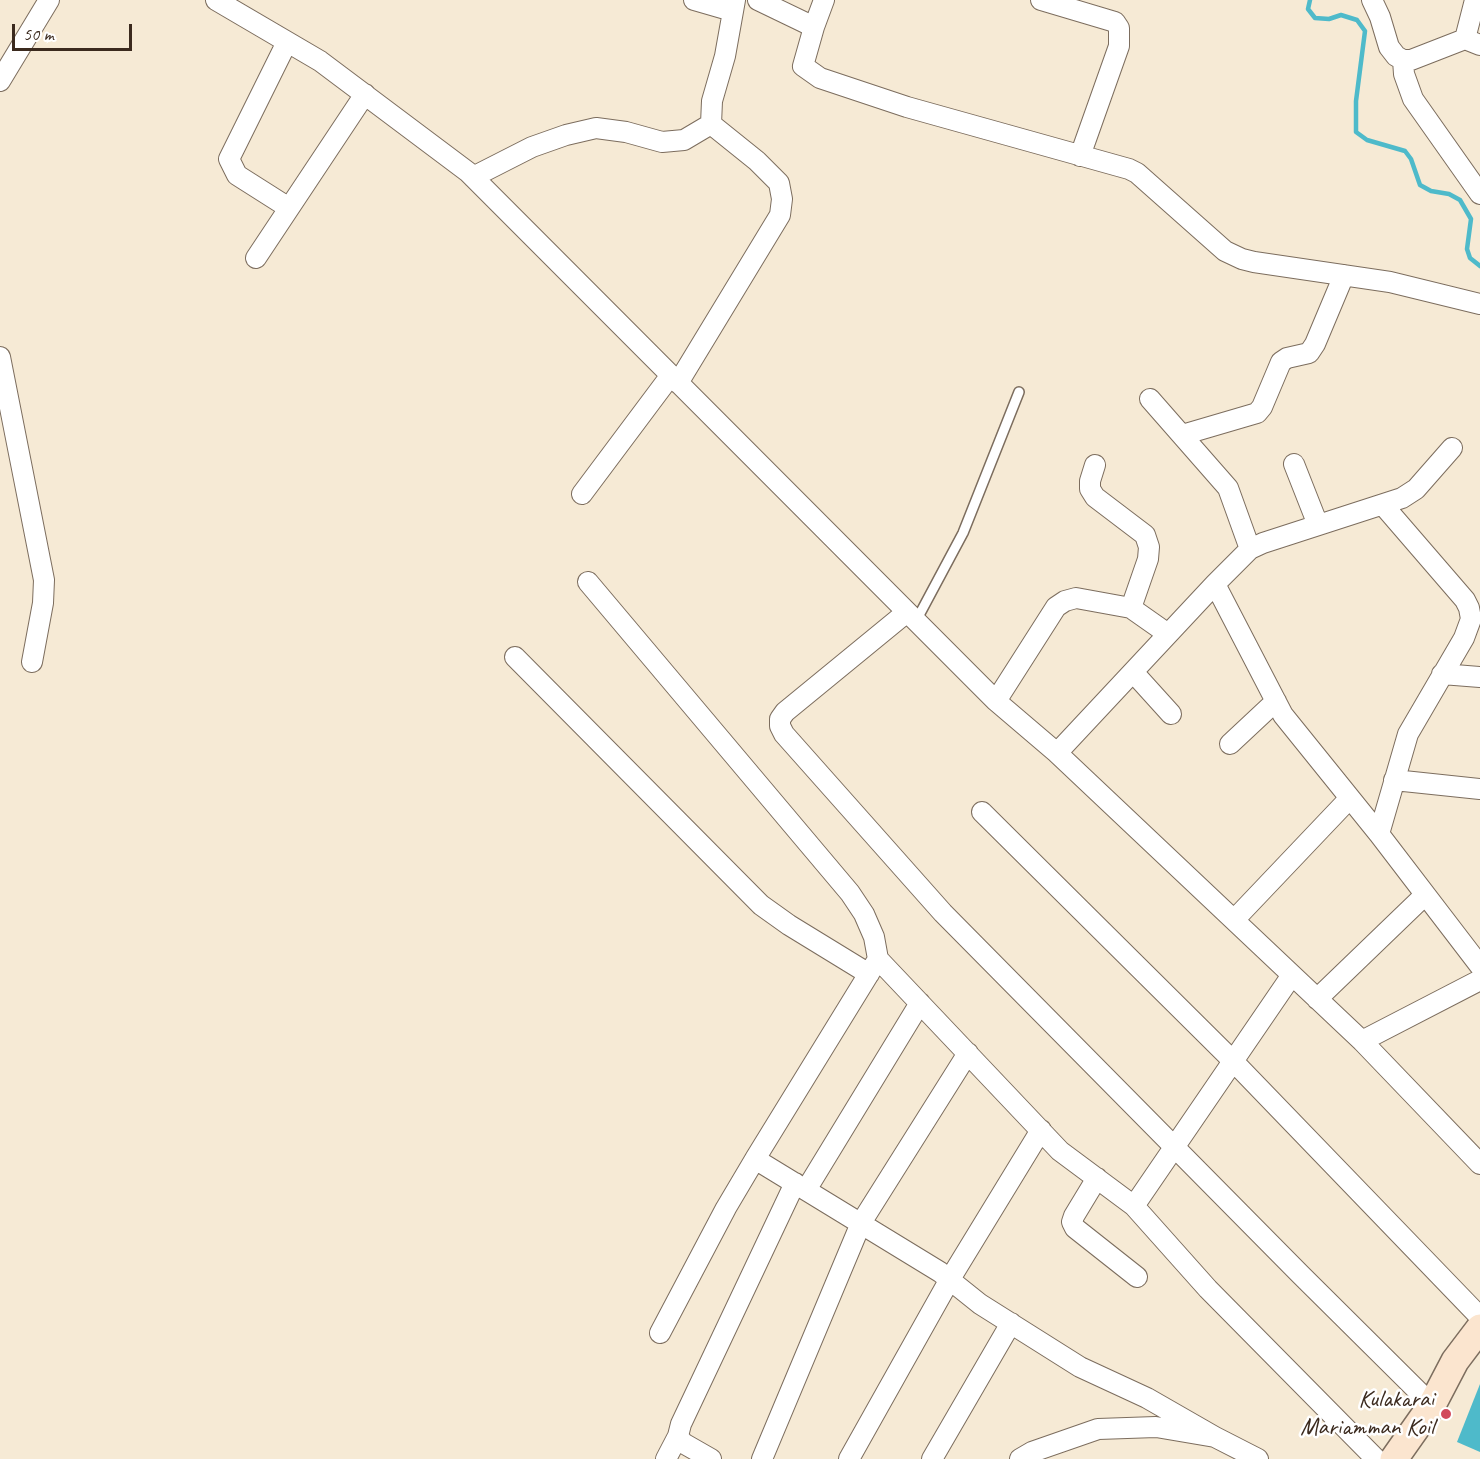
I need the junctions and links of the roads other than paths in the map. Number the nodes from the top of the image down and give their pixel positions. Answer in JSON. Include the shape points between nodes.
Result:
{"nodes":[{"id":1,"x":49,"y":0,"type":"edge"},
{"id":2,"x":216,"y":0,"type":"edge"},
{"id":3,"x":694,"y":0,"type":"edge"},
{"id":4,"x":758,"y":0,"type":"edge"},
{"id":5,"x":824,"y":0,"type":"edge"},
{"id":6,"x":1041,"y":0,"type":"edge"},
{"id":7,"x":1372,"y":0,"type":"edge"},
{"id":8,"x":1475,"y":0,"type":"edge"},
{"id":9,"x":733,"y":6,"type":"edge"},
{"id":10,"x":814,"y":27,"type":"junction"},
{"id":11,"x":287,"y":42,"type":"junction"},
{"id":12,"x":1473,"y":42,"type":"edge"},
{"id":13,"x":1403,"y":60,"type":"junction"},
{"id":14,"x":0,"y":81,"type":"edge"},
{"id":15,"x":364,"y":94,"type":"junction"},
{"id":16,"x":711,"y":124,"type":"junction"},
{"id":17,"x":1080,"y":156,"type":"junction"},
{"id":18,"x":473,"y":177,"type":"junction"},
{"id":19,"x":1480,"y":194,"type":"edge"},
{"id":20,"x":289,"y":208,"type":"junction"},
{"id":21,"x":256,"y":258,"type":"dead end"},
{"id":22,"x":1344,"y":275,"type":"junction"},
{"id":23,"x":1480,"y":304,"type":"edge"},
{"id":24,"x":0,"y":357,"type":"edge"},
{"id":25,"x":675,"y":379,"type":"junction"},
{"id":26,"x":1019,"y":392,"type":"dead end"},
{"id":27,"x":1150,"y":399,"type":"dead end"},
{"id":28,"x":1182,"y":435,"type":"junction"},
{"id":29,"x":1452,"y":448,"type":"dead end"},
{"id":30,"x":1294,"y":464,"type":"dead end"},
{"id":31,"x":1095,"y":465,"type":"dead end"},
{"id":32,"x":582,"y":494,"type":"dead end"},
{"id":33,"x":1383,"y":505,"type":"junction"},
{"id":34,"x":1318,"y":525,"type":"junction"},
{"id":35,"x":1250,"y":549,"type":"junction"},
{"id":36,"x":588,"y":582,"type":"dead end"},
{"id":37,"x":1215,"y":584,"type":"junction"},
{"id":38,"x":1131,"y":608,"type":"junction"},
{"id":39,"x":911,"y":616,"type":"junction"},
{"id":40,"x":1168,"y":634,"type":"junction"},
{"id":41,"x":515,"y":657,"type":"dead end"},
{"id":42,"x":32,"y":662,"type":"dead end"},
{"id":43,"x":1132,"y":672,"type":"junction"},
{"id":44,"x":1442,"y":674,"type":"junction"},
{"id":45,"x":1480,"y":677,"type":"edge"},
{"id":46,"x":996,"y":701,"type":"junction"},
{"id":47,"x":1276,"y":701,"type":"junction"},
{"id":48,"x":1172,"y":714,"type":"dead end"},
{"id":49,"x":1230,"y":744,"type":"dead end"},
{"id":50,"x":1058,"y":753,"type":"junction"},
{"id":51,"x":1394,"y":780,"type":"junction"},
{"id":52,"x":1480,"y":789,"type":"edge"},
{"id":53,"x":1349,"y":799,"type":"junction"},
{"id":54,"x":982,"y":812,"type":"dead end"},
{"id":55,"x":1379,"y":834,"type":"junction"},
{"id":56,"x":1425,"y":895,"type":"junction"},
{"id":57,"x":1234,"y":920,"type":"junction"},
{"id":58,"x":874,"y":966,"type":"junction"},
{"id":59,"x":1480,"y":966,"type":"edge"},
{"id":60,"x":1292,"y":975,"type":"junction"},
{"id":61,"x":1480,"y":980,"type":"edge"},
{"id":62,"x":1317,"y":999,"type":"junction"},
{"id":63,"x":920,"y":1003,"type":"junction"},
{"id":64,"x":1362,"y":1041,"type":"junction"},
{"id":65,"x":968,"y":1053,"type":"junction"},
{"id":66,"x":1233,"y":1061,"type":"junction"},
{"id":67,"x":1041,"y":1130,"type":"junction"},
{"id":68,"x":1174,"y":1147,"type":"junction"},
{"id":69,"x":755,"y":1159,"type":"junction"},
{"id":70,"x":1480,"y":1164,"type":"edge"},
{"id":71,"x":1097,"y":1178,"type":"junction"},
{"id":72,"x":800,"y":1187,"type":"junction"},
{"id":73,"x":1134,"y":1206,"type":"junction"},
{"id":74,"x":861,"y":1223,"type":"junction"},
{"id":75,"x":1137,"y":1277,"type":"dead end"},
{"id":76,"x":950,"y":1279,"type":"junction"},
{"id":77,"x":1480,"y":1317,"type":"edge"},
{"id":78,"x":1011,"y":1323,"type":"junction"},
{"id":79,"x":1480,"y":1328,"type":"edge"},
{"id":80,"x":660,"y":1333,"type":"dead end"},
{"id":81,"x":1431,"y":1405,"type":"junction"},
{"id":82,"x":678,"y":1436,"type":"junction"},
{"id":83,"x":1215,"y":1437,"type":"junction"},
{"id":84,"x":666,"y":1459,"type":"edge"},
{"id":85,"x":711,"y":1459,"type":"edge"},
{"id":86,"x":762,"y":1459,"type":"edge"},
{"id":87,"x":849,"y":1459,"type":"edge"},
{"id":88,"x":932,"y":1459,"type":"edge"},
{"id":89,"x":1020,"y":1459,"type":"edge"},
{"id":90,"x":1258,"y":1459,"type":"edge"},
{"id":91,"x":1376,"y":1459,"type":"edge"},
{"id":92,"x":1394,"y":1459,"type":"edge"}],
"edges":[{"from":1,"to":14,"type":"street"},
{"from":2,"to":11,"type":"street"},
{"from":3,"to":9,"type":"street"},
{"from":4,"to":10,"type":"street"},
{"from":5,"to":10,"type":"street"},
{"from":6,"to":17,"type":"street","via":[[1115,22],[1119,28],[1119,46]]},
{"from":7,"to":13,"type":"street","via":[[1389,47]]},
{"from":8,"to":12,"type":"street"},
{"from":9,"to":16,"type":"street","via":[[712,101]]},
{"from":10,"to":17,"type":"street","via":[[803,66],[820,78]]},
{"from":11,"to":15,"type":"street"},
{"from":11,"to":20,"type":"street","via":[[229,159],[237,175]]},
{"from":12,"to":13,"type":"street"},
{"from":13,"to":19,"type":"street","via":[[1413,99]]},
{"from":15,"to":18,"type":"street"},
{"from":15,"to":20,"type":"street"},
{"from":16,"to":18,"type":"street","via":[[684,140],[662,142],[596,128],[532,147]]},
{"from":16,"to":25,"type":"street","via":[[779,183],[780,216]]},
{"from":17,"to":22,"type":"street","via":[[1137,173],[1233,256]]},
{"from":18,"to":25,"type":"street"},
{"from":20,"to":21,"type":"street"},
{"from":22,"to":23,"type":"street"},
{"from":22,"to":28,"type":"street","via":[[1315,344],[1309,353],[1281,362],[1257,413]]},
{"from":24,"to":42,"type":"street","via":[[44,580],[44,603]]},
{"from":25,"to":32,"type":"street"},
{"from":25,"to":39,"type":"street"},
{"from":26,"to":39,"type":"lane","via":[[963,533]]},
{"from":27,"to":28,"type":"street"},
{"from":28,"to":35,"type":"street","via":[[1228,488]]},
{"from":29,"to":33,"type":"street","via":[[1416,489]]},
{"from":30,"to":34,"type":"street"},
{"from":31,"to":38,"type":"street","via":[[1090,481],[1095,497],[1145,535],[1149,547]]},
{"from":33,"to":34,"type":"street"},
{"from":33,"to":44,"type":"street","via":[[1469,608],[1469,627]]},
{"from":34,"to":35,"type":"street"},
{"from":35,"to":37,"type":"street"},
{"from":36,"to":58,"type":"street","via":[[850,893],[874,937]]},
{"from":37,"to":40,"type":"street"},
{"from":37,"to":47,"type":"street"},
{"from":38,"to":40,"type":"street"},
{"from":38,"to":46,"type":"street","via":[[1076,598],[1056,607]]},
{"from":39,"to":46,"type":"street"},
{"from":39,"to":68,"type":"street","via":[[785,712],[780,726],[944,913]]},
{"from":40,"to":43,"type":"street"},
{"from":41,"to":58,"type":"street","via":[[761,905],[789,925]]},
{"from":43,"to":48,"type":"street"},
{"from":43,"to":50,"type":"street"},
{"from":44,"to":45,"type":"street"},
{"from":44,"to":51,"type":"street","via":[[1408,734]]},
{"from":46,"to":50,"type":"street"},
{"from":47,"to":49,"type":"street"},
{"from":47,"to":53,"type":"street"},
{"from":50,"to":57,"type":"street"},
{"from":51,"to":52,"type":"street"},
{"from":51,"to":55,"type":"street"},
{"from":53,"to":55,"type":"street"},
{"from":53,"to":57,"type":"street"},
{"from":54,"to":66,"type":"street"},
{"from":55,"to":56,"type":"street"},
{"from":56,"to":59,"type":"street"},
{"from":56,"to":62,"type":"street"},
{"from":57,"to":60,"type":"street"},
{"from":58,"to":63,"type":"street"},
{"from":58,"to":69,"type":"street"},
{"from":60,"to":62,"type":"street"},
{"from":60,"to":66,"type":"street"},
{"from":61,"to":64,"type":"street"},
{"from":62,"to":64,"type":"street"},
{"from":63,"to":65,"type":"street"},
{"from":63,"to":72,"type":"street"},
{"from":64,"to":70,"type":"street"},
{"from":65,"to":67,"type":"street"},
{"from":65,"to":74,"type":"street"},
{"from":66,"to":68,"type":"street"},
{"from":66,"to":77,"type":"street"},
{"from":67,"to":71,"type":"street"},
{"from":67,"to":76,"type":"street"},
{"from":68,"to":73,"type":"street"},
{"from":68,"to":81,"type":"street"},
{"from":69,"to":72,"type":"street"},
{"from":69,"to":80,"type":"street"},
{"from":71,"to":73,"type":"street"},
{"from":71,"to":75,"type":"street","via":[[1072,1222]]},
{"from":72,"to":74,"type":"street"},
{"from":72,"to":82,"type":"street"},
{"from":73,"to":91,"type":"street","via":[[1208,1289]]},
{"from":74,"to":76,"type":"street"},
{"from":74,"to":86,"type":"street"},
{"from":76,"to":78,"type":"street"},
{"from":76,"to":87,"type":"street"},
{"from":78,"to":83,"type":"street","via":[[1080,1367],[1147,1398]]},
{"from":78,"to":88,"type":"street"},
{"from":79,"to":81,"type":"main road","via":[[1455,1361]]},
{"from":81,"to":92,"type":"main road"},
{"from":82,"to":84,"type":"street"},
{"from":82,"to":85,"type":"street"},
{"from":83,"to":89,"type":"street","via":[[1156,1427],[1098,1429]]},
{"from":83,"to":90,"type":"street"}]}
